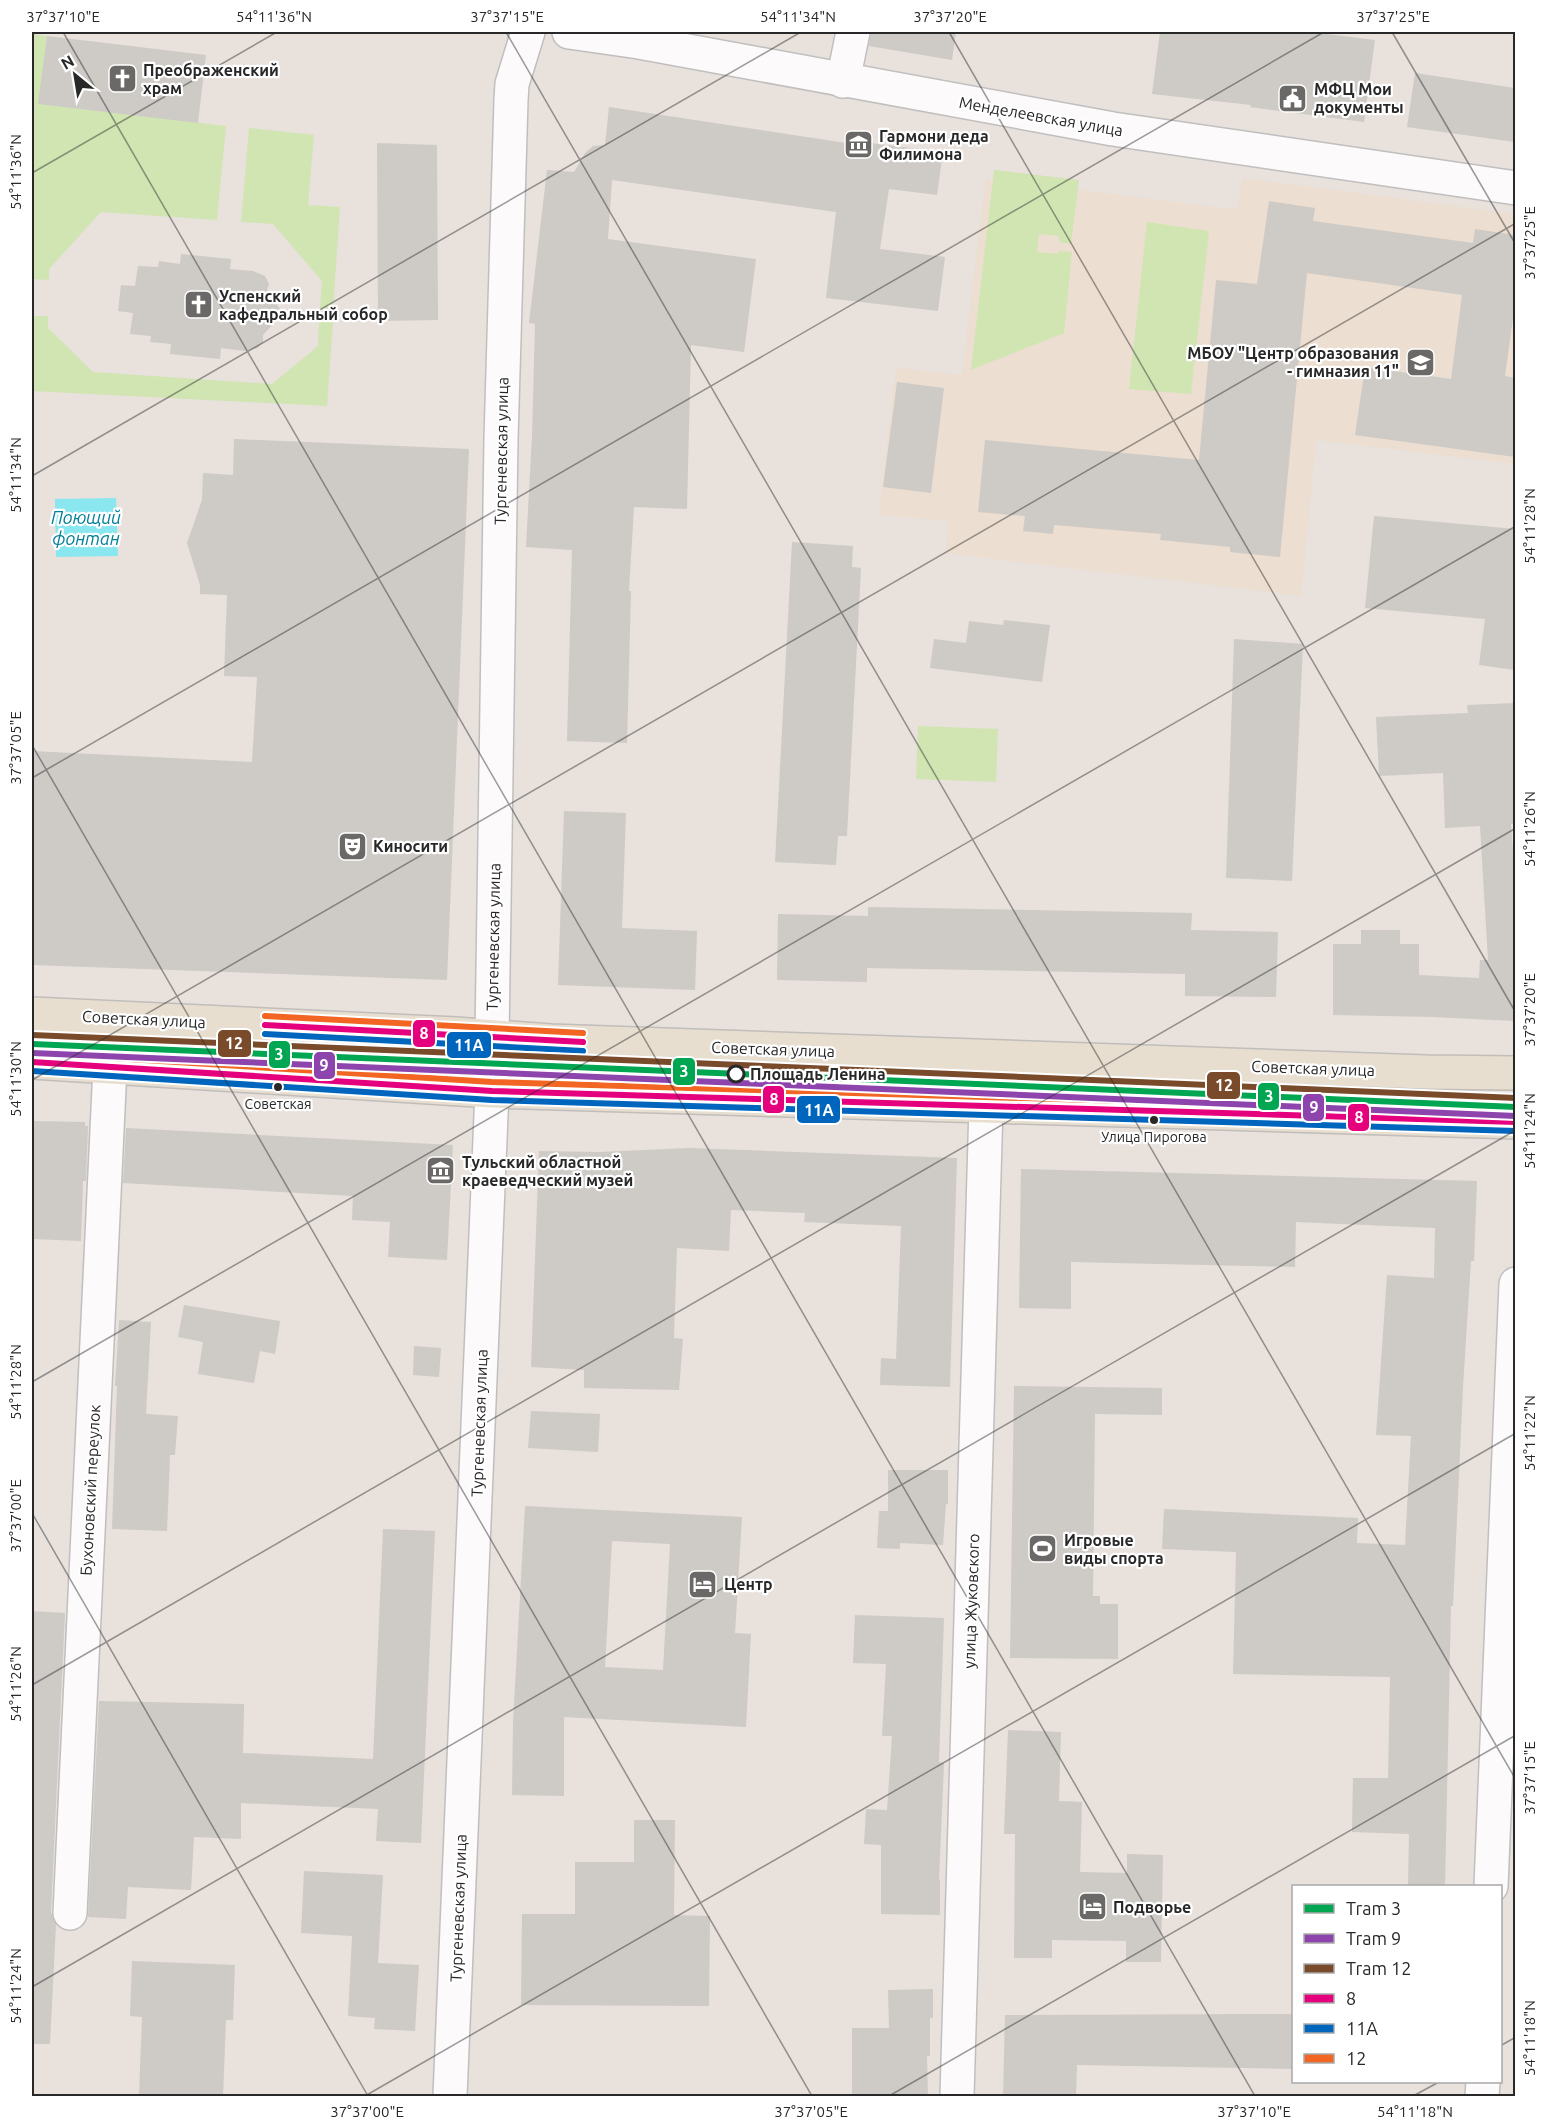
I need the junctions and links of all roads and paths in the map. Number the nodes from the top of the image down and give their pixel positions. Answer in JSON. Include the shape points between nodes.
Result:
{"nodes":[{"id":1,"x":528,"y":32,"type":"edge"},
{"id":2,"x":569,"y":32,"type":"edge"},
{"id":3,"x":853,"y":32,"type":"edge"},
{"id":4,"x":843,"y":81,"type":"junction"},
{"id":5,"x":1515,"y":188,"type":"edge"},
{"id":6,"x":32,"y":1014,"type":"edge"},
{"id":7,"x":492,"y":1038,"type":"junction"},
{"id":8,"x":32,"y":1062,"type":"edge"},
{"id":9,"x":110,"y":1067,"type":"junction"},
{"id":10,"x":1515,"y":1073,"type":"edge"},
{"id":11,"x":492,"y":1091,"type":"junction"},
{"id":12,"x":986,"y":1106,"type":"junction"},
{"id":13,"x":1515,"y":1122,"type":"edge"},
{"id":14,"x":1515,"y":1284,"type":"edge"},
{"id":15,"x":1491,"y":1885,"type":"edge"},
{"id":16,"x":70,"y":1913,"type":"dead end"},
{"id":17,"x":450,"y":2097,"type":"edge"},
{"id":18,"x":957,"y":2097,"type":"edge"}],
"edges":[{"from":1,"to":7,"type":"street","name":"Тургеневская улица","via":[[511,100],[501,440]]},
{"from":2,"to":4,"type":"street","name":"Менделеевская улица"},
{"from":3,"to":4,"type":"street"},
{"from":4,"to":5,"type":"street","name":"Менделеевская улица","via":[[1113,129]]},
{"from":6,"to":7,"type":"main road","name":"Советская улица"},
{"from":7,"to":10,"type":"main road","name":"Советская улица"},
{"from":7,"to":11,"type":"main road","name":"Тургеневская улица"},
{"from":8,"to":9,"type":"main road"},
{"from":9,"to":11,"type":"main road"},
{"from":9,"to":16,"type":"street","name":"Бухоновский переулок"},
{"from":11,"to":12,"type":"main road"},
{"from":11,"to":17,"type":"street","name":"Тургеневская улица"},
{"from":12,"to":13,"type":"main road"},
{"from":12,"to":18,"type":"street","name":"улица Жуковского"},
{"from":14,"to":15,"type":"street"}]}
